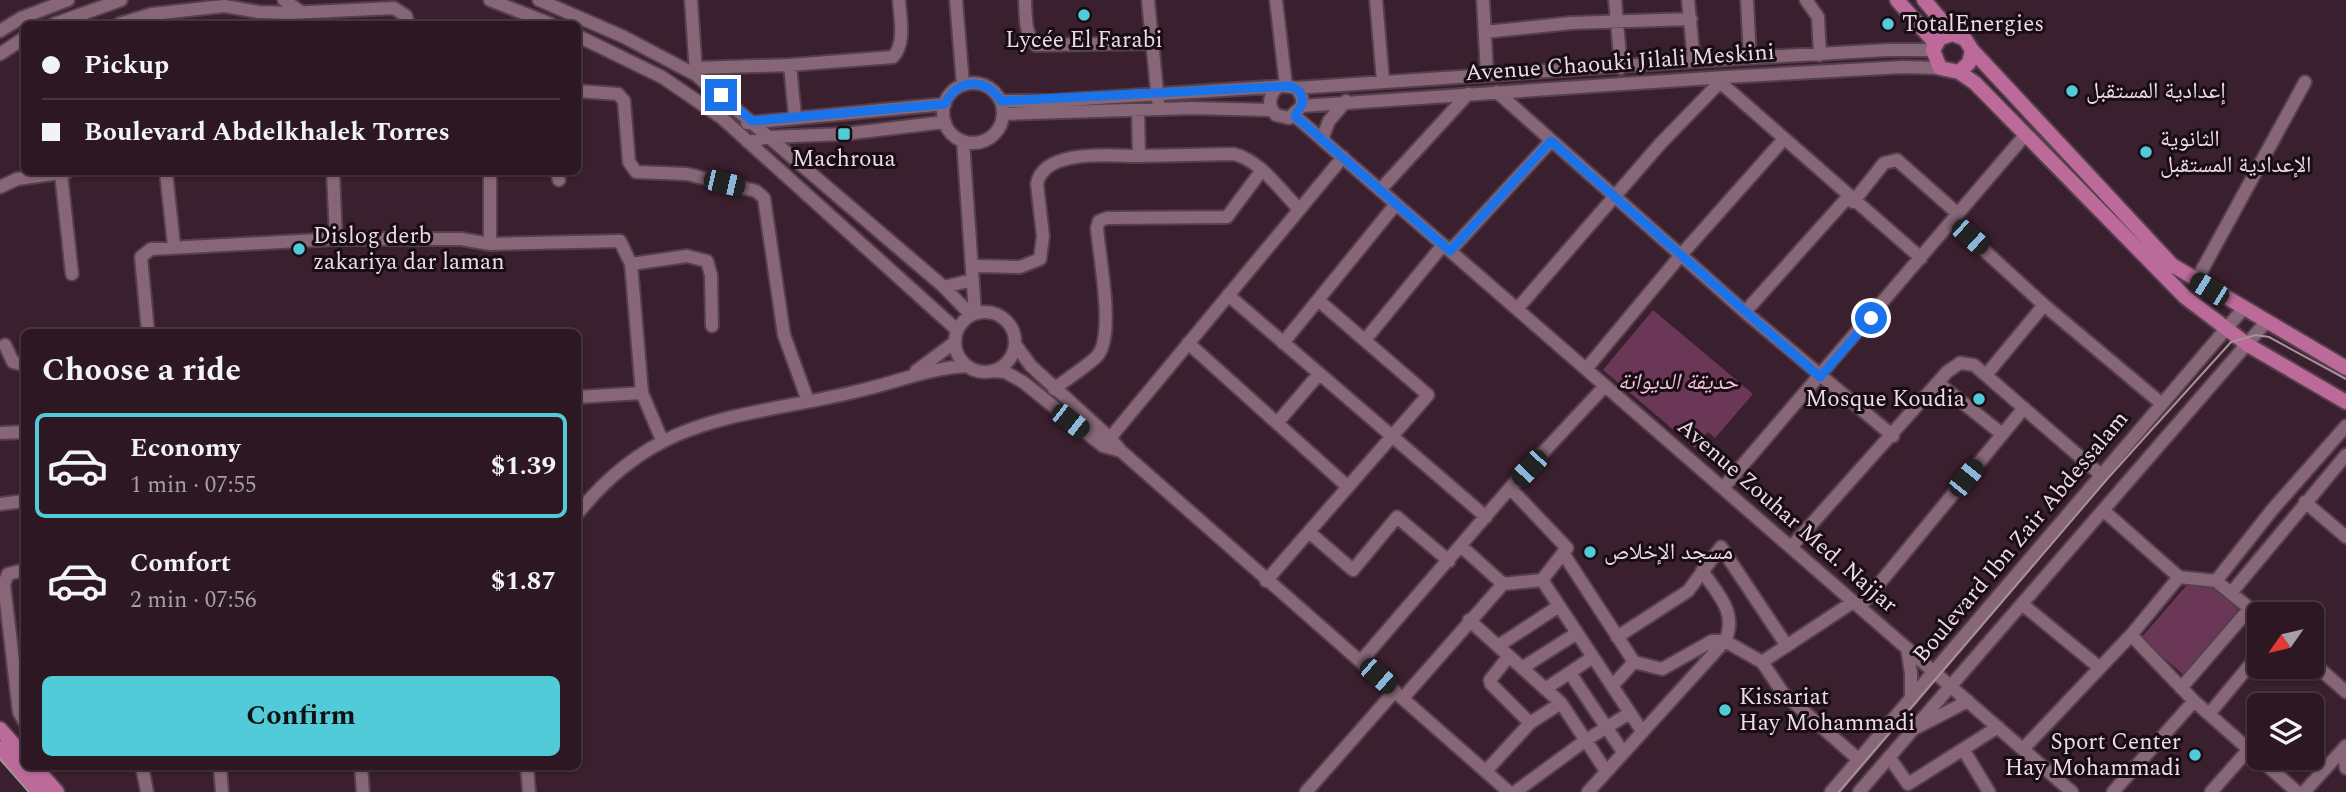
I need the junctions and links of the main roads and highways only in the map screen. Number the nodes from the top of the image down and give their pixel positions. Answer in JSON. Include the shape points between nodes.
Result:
{"nodes":[{"id":1,"x":1897,"y":0,"type":"edge"},
{"id":2,"x":1924,"y":0,"type":"edge"},
{"id":3,"x":1953,"y":34,"type":"junction"},
{"id":4,"x":1934,"y":47,"type":"junction"},
{"id":5,"x":1972,"y":50,"type":"junction"},
{"id":6,"x":1959,"y":72,"type":"junction"},
{"id":7,"x":2346,"y":368,"type":"edge"},
{"id":8,"x":2346,"y":402,"type":"edge"},
{"id":9,"x":0,"y":729,"type":"edge"},
{"id":10,"x":0,"y":748,"type":"edge"},
{"id":11,"x":21,"y":753,"type":"edge"},
{"id":12,"x":38,"y":770,"type":"edge"},
{"id":13,"x":40,"y":792,"type":"edge"},
{"id":14,"x":57,"y":792,"type":"edge"}],
"edges":[{"from":1,"to":4,"type":"main road"},
{"from":2,"to":3,"type":"main road"},
{"from":3,"to":4,"type":"main road","via":[[1940,38]]},
{"from":3,"to":5,"type":"main road","via":[[1965,38]]},
{"from":4,"to":6,"type":"main road","via":[[1940,68]]},
{"from":5,"to":6,"type":"main road","via":[[1969,63]]},
{"from":5,"to":7,"type":"main road","via":[[2153,247],[2196,281]]},
{"from":6,"to":8,"type":"main road","via":[[2026,134],[2157,271],[2226,330]]},
{"from":9,"to":11,"type":"main road"},
{"from":10,"to":13,"type":"main road"},
{"from":12,"to":14,"type":"main road"}]}
